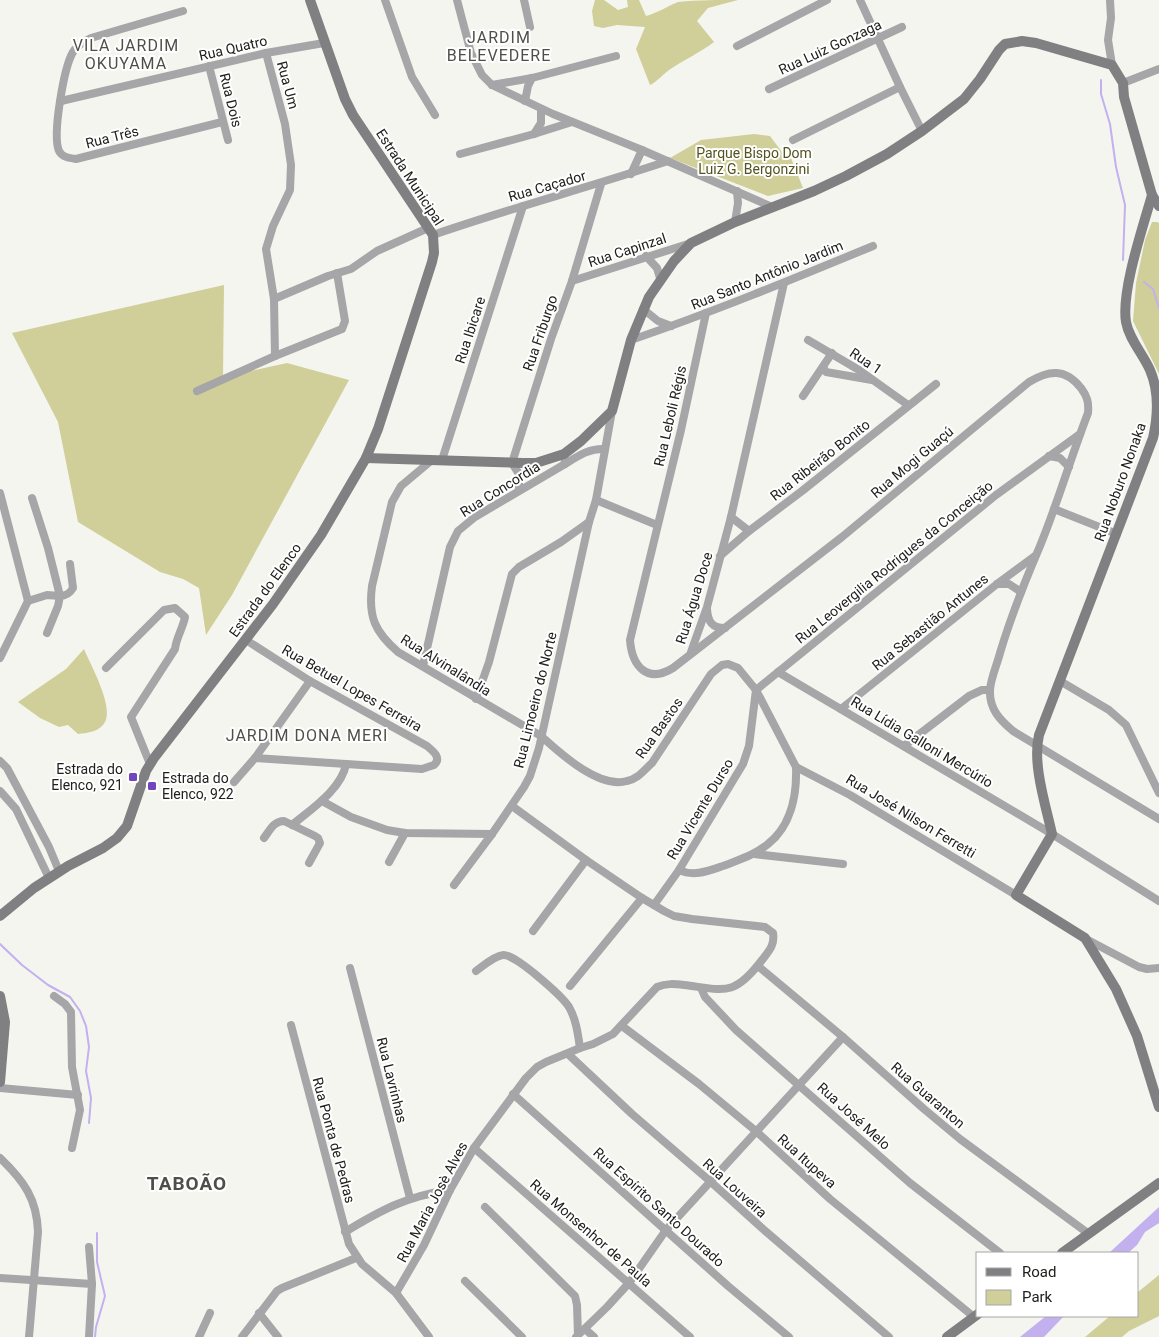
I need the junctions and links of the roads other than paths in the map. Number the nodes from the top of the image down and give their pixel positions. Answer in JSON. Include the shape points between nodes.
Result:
{"nodes":[{"id":1,"x":310,"y":0,"type":"edge"},
{"id":2,"x":385,"y":0,"type":"edge"},
{"id":3,"x":453,"y":0,"type":"edge"},
{"id":4,"x":457,"y":0,"type":"edge"},
{"id":5,"x":524,"y":0,"type":"edge"},
{"id":6,"x":826,"y":0,"type":"edge"},
{"id":7,"x":860,"y":0,"type":"edge"},
{"id":8,"x":1110,"y":0,"type":"edge"},
{"id":9,"x":183,"y":11,"type":"dead end"},
{"id":10,"x":530,"y":27,"type":"dead end"},
{"id":11,"x":902,"y":27,"type":"dead end"},
{"id":12,"x":878,"y":38,"type":"junction"},
{"id":13,"x":324,"y":42,"type":"junction"},
{"id":14,"x":737,"y":46,"type":"dead end"},
{"id":15,"x":266,"y":53,"type":"junction"},
{"id":16,"x":616,"y":56,"type":"dead end"},
{"id":17,"x":1112,"y":65,"type":"junction"},
{"id":18,"x":209,"y":66,"type":"junction"},
{"id":19,"x":1159,"y":69,"type":"edge"},
{"id":20,"x":532,"y":78,"type":"junction"},
{"id":21,"x":1122,"y":84,"type":"junction"},
{"id":22,"x":492,"y":86,"type":"junction"},
{"id":23,"x":900,"y":87,"type":"junction"},
{"id":24,"x":769,"y":89,"type":"dead end"},
{"id":25,"x":60,"y":101,"type":"junction"},
{"id":26,"x":526,"y":101,"type":"junction"},
{"id":27,"x":541,"y":109,"type":"junction"},
{"id":28,"x":435,"y":115,"type":"dead end"},
{"id":29,"x":222,"y":122,"type":"junction"},
{"id":30,"x":572,"y":122,"type":"junction"},
{"id":31,"x":922,"y":131,"type":"junction"},
{"id":32,"x":534,"y":134,"type":"junction"},
{"id":33,"x":228,"y":140,"type":"dead end"},
{"id":34,"x":793,"y":140,"type":"dead end"},
{"id":35,"x":642,"y":150,"type":"junction"},
{"id":36,"x":460,"y":154,"type":"dead end"},
{"id":37,"x":668,"y":161,"type":"junction"},
{"id":38,"x":631,"y":174,"type":"junction"},
{"id":39,"x":601,"y":184,"type":"junction"},
{"id":40,"x":737,"y":191,"type":"junction"},
{"id":41,"x":1152,"y":195,"type":"junction"},
{"id":42,"x":523,"y":206,"type":"junction"},
{"id":43,"x":1159,"y":206,"type":"edge"},
{"id":44,"x":772,"y":207,"type":"junction"},
{"id":45,"x":735,"y":222,"type":"junction"},
{"id":46,"x":430,"y":231,"type":"junction"},
{"id":47,"x":691,"y":243,"type":"junction"},
{"id":48,"x":873,"y":246,"type":"dead end"},
{"id":49,"x":646,"y":256,"type":"junction"},
{"id":50,"x":337,"y":273,"type":"junction"},
{"id":51,"x":660,"y":278,"type":"junction"},
{"id":52,"x":572,"y":281,"type":"junction"},
{"id":53,"x":784,"y":283,"type":"junction"},
{"id":54,"x":274,"y":299,"type":"junction"},
{"id":55,"x":643,"y":310,"type":"junction"},
{"id":56,"x":706,"y":314,"type":"junction"},
{"id":57,"x":671,"y":326,"type":"junction"},
{"id":58,"x":631,"y":340,"type":"junction"},
{"id":59,"x":808,"y":340,"type":"dead end"},
{"id":60,"x":832,"y":353,"type":"junction"},
{"id":61,"x":275,"y":356,"type":"junction"},
{"id":62,"x":823,"y":367,"type":"junction"},
{"id":63,"x":874,"y":381,"type":"junction"},
{"id":64,"x":936,"y":384,"type":"dead end"},
{"id":65,"x":197,"y":391,"type":"dead end"},
{"id":66,"x":803,"y":396,"type":"dead end"},
{"id":67,"x":908,"y":405,"type":"junction"},
{"id":68,"x":612,"y":411,"type":"junction"},
{"id":69,"x":1080,"y":434,"type":"junction"},
{"id":70,"x":605,"y":449,"type":"junction"},
{"id":71,"x":1049,"y":456,"type":"junction"},
{"id":72,"x":366,"y":458,"type":"junction"},
{"id":73,"x":564,"y":459,"type":"junction"},
{"id":74,"x":437,"y":460,"type":"junction"},
{"id":75,"x":512,"y":463,"type":"junction"},
{"id":76,"x":1069,"y":467,"type":"junction"},
{"id":77,"x":519,"y":490,"type":"junction"},
{"id":78,"x":0,"y":493,"type":"edge"},
{"id":79,"x":32,"y":498,"type":"dead end"},
{"id":80,"x":596,"y":500,"type":"junction"},
{"id":81,"x":1054,"y":509,"type":"junction"},
{"id":82,"x":730,"y":517,"type":"junction"},
{"id":83,"x":589,"y":522,"type":"junction"},
{"id":84,"x":657,"y":525,"type":"junction"},
{"id":85,"x":749,"y":531,"type":"junction"},
{"id":86,"x":1116,"y":534,"type":"junction"},
{"id":87,"x":720,"y":556,"type":"junction"},
{"id":88,"x":1035,"y":556,"type":"junction"},
{"id":89,"x":70,"y":564,"type":"dead end"},
{"id":90,"x":997,"y":584,"type":"junction"},
{"id":91,"x":1021,"y":592,"type":"junction"},
{"id":92,"x":60,"y":596,"type":"junction"},
{"id":93,"x":28,"y":600,"type":"junction"},
{"id":94,"x":707,"y":607,"type":"junction"},
{"id":95,"x":726,"y":628,"type":"junction"},
{"id":96,"x":47,"y":633,"type":"dead end"},
{"id":97,"x":246,"y":640,"type":"junction"},
{"id":98,"x":691,"y":653,"type":"junction"},
{"id":99,"x":0,"y":658,"type":"edge"},
{"id":100,"x":423,"y":666,"type":"junction"},
{"id":101,"x":106,"y":668,"type":"dead end"},
{"id":102,"x":778,"y":672,"type":"junction"},
{"id":103,"x":1060,"y":680,"type":"junction"},
{"id":104,"x":310,"y":681,"type":"junction"},
{"id":105,"x":756,"y":690,"type":"junction"},
{"id":106,"x":990,"y":690,"type":"junction"},
{"id":107,"x":476,"y":699,"type":"junction"},
{"id":108,"x":841,"y":709,"type":"junction"},
{"id":109,"x":541,"y":736,"type":"junction"},
{"id":110,"x":904,"y":746,"type":"junction"},
{"id":111,"x":1037,"y":746,"type":"junction"},
{"id":112,"x":255,"y":758,"type":"junction"},
{"id":113,"x":0,"y":761,"type":"edge"},
{"id":114,"x":150,"y":764,"type":"junction"},
{"id":115,"x":346,"y":764,"type":"junction"},
{"id":116,"x":796,"y":768,"type":"junction"},
{"id":117,"x":234,"y":782,"type":"dead end"},
{"id":118,"x":0,"y":791,"type":"edge"},
{"id":119,"x":1159,"y":793,"type":"edge"},
{"id":120,"x":322,"y":801,"type":"junction"},
{"id":121,"x":512,"y":806,"type":"junction"},
{"id":122,"x":1159,"y":819,"type":"edge"},
{"id":123,"x":292,"y":825,"type":"junction"},
{"id":124,"x":405,"y":833,"type":"junction"},
{"id":125,"x":492,"y":834,"type":"junction"},
{"id":126,"x":1052,"y":834,"type":"junction"},
{"id":127,"x":264,"y":838,"type":"dead end"},
{"id":128,"x":754,"y":854,"type":"junction"},
{"id":129,"x":586,"y":860,"type":"junction"},
{"id":130,"x":389,"y":862,"type":"dead end"},
{"id":131,"x":309,"y":863,"type":"dead end"},
{"id":132,"x":843,"y":864,"type":"dead end"},
{"id":133,"x":679,"y":870,"type":"junction"},
{"id":134,"x":60,"y":871,"type":"junction"},
{"id":135,"x":49,"y":878,"type":"junction"},
{"id":136,"x":454,"y":886,"type":"dead end"},
{"id":137,"x":1016,"y":895,"type":"junction"},
{"id":138,"x":642,"y":898,"type":"junction"},
{"id":139,"x":1159,"y":901,"type":"edge"},
{"id":140,"x":654,"y":905,"type":"junction"},
{"id":141,"x":0,"y":916,"type":"edge"},
{"id":142,"x":533,"y":931,"type":"dead end"},
{"id":143,"x":1085,"y":938,"type":"junction"},
{"id":144,"x":758,"y":966,"type":"junction"},
{"id":145,"x":350,"y":968,"type":"dead end"},
{"id":146,"x":1159,"y":968,"type":"edge"},
{"id":147,"x":476,"y":970,"type":"dead end"},
{"id":148,"x":570,"y":986,"type":"dead end"},
{"id":149,"x":701,"y":988,"type":"junction"},
{"id":150,"x":0,"y":996,"type":"edge"},
{"id":151,"x":54,"y":996,"type":"dead end"},
{"id":152,"x":291,"y":1025,"type":"dead end"},
{"id":153,"x":622,"y":1026,"type":"junction"},
{"id":154,"x":843,"y":1037,"type":"junction"},
{"id":155,"x":580,"y":1048,"type":"junction"},
{"id":156,"x":568,"y":1054,"type":"junction"},
{"id":157,"x":0,"y":1082,"type":"edge"},
{"id":158,"x":800,"y":1085,"type":"junction"},
{"id":159,"x":0,"y":1088,"type":"edge"},
{"id":160,"x":513,"y":1094,"type":"junction"},
{"id":161,"x":78,"y":1095,"type":"junction"},
{"id":162,"x":1159,"y":1107,"type":"edge"},
{"id":163,"x":757,"y":1132,"type":"junction"},
{"id":164,"x":72,"y":1148,"type":"dead end"},
{"id":165,"x":474,"y":1148,"type":"junction"},
{"id":166,"x":0,"y":1158,"type":"edge"},
{"id":167,"x":711,"y":1182,"type":"junction"},
{"id":168,"x":1159,"y":1183,"type":"edge"},
{"id":169,"x":450,"y":1190,"type":"junction"},
{"id":170,"x":410,"y":1198,"type":"junction"},
{"id":171,"x":485,"y":1208,"type":"dead end"},
{"id":172,"x":666,"y":1230,"type":"junction"},
{"id":173,"x":345,"y":1232,"type":"junction"},
{"id":174,"x":1089,"y":1234,"type":"junction"},
{"id":175,"x":89,"y":1247,"type":"dead end"},
{"id":176,"x":999,"y":1252,"type":"edge"},
{"id":177,"x":1063,"y":1252,"type":"edge"},
{"id":178,"x":356,"y":1258,"type":"junction"},
{"id":179,"x":0,"y":1278,"type":"edge"},
{"id":180,"x":34,"y":1281,"type":"junction"},
{"id":181,"x":465,"y":1281,"type":"dead end"},
{"id":182,"x":629,"y":1283,"type":"junction"},
{"id":183,"x":92,"y":1284,"type":"junction"},
{"id":184,"x":396,"y":1293,"type":"junction"},
{"id":185,"x":210,"y":1314,"type":"dead end"},
{"id":186,"x":259,"y":1314,"type":"junction"},
{"id":187,"x":976,"y":1316,"type":"edge"},
{"id":188,"x":585,"y":1329,"type":"junction"},
{"id":189,"x":577,"y":1336,"type":"edge"},
{"id":190,"x":29,"y":1337,"type":"edge"},
{"id":191,"x":88,"y":1337,"type":"edge"},
{"id":192,"x":199,"y":1337,"type":"edge"},
{"id":193,"x":242,"y":1337,"type":"edge"},
{"id":194,"x":278,"y":1337,"type":"edge"},
{"id":195,"x":429,"y":1337,"type":"edge"},
{"id":196,"x":522,"y":1337,"type":"edge"},
{"id":197,"x":594,"y":1337,"type":"edge"},
{"id":198,"x":690,"y":1337,"type":"edge"},
{"id":199,"x":789,"y":1337,"type":"edge"},
{"id":200,"x":888,"y":1337,"type":"edge"},
{"id":201,"x":947,"y":1337,"type":"edge"}],
"edges":[{"from":1,"to":13,"type":"street","name":"Estrada Municipal"},
{"from":2,"to":28,"type":"street","via":[[412,77]]},
{"from":3,"to":4,"type":"street"},
{"from":4,"to":22,"type":"street","via":[[471,53],[482,75]]},
{"from":5,"to":10,"type":"street"},
{"from":6,"to":14,"type":"street"},
{"from":7,"to":12,"type":"street"},
{"from":8,"to":17,"type":"street","via":[[1108,40]]},
{"from":9,"to":25,"type":"street","name":"Rua Três","via":[[80,44],[68,63]]},
{"from":11,"to":12,"type":"street","name":"Rua Luiz Gonzaga"},
{"from":12,"to":23,"type":"street"},
{"from":12,"to":24,"type":"street","name":"Rua Luiz Gonzaga"},
{"from":13,"to":15,"type":"street","name":"Rua Quatro"},
{"from":13,"to":46,"type":"street","name":"Estrada Municipal","via":[[353,115]]},
{"from":15,"to":18,"type":"street","name":"Rua Quatro"},
{"from":15,"to":54,"type":"street","name":"Rua Um","via":[[285,124],[291,165],[290,190],[266,249]]},
{"from":16,"to":20,"type":"street"},
{"from":17,"to":21,"type":"street"},
{"from":17,"to":31,"type":"street","via":[[1036,43],[1013,41],[999,50],[964,99]]},
{"from":18,"to":25,"type":"street","name":"Rua Quatro"},
{"from":18,"to":29,"type":"street","name":"Rua Dois"},
{"from":19,"to":21,"type":"street"},
{"from":20,"to":22,"type":"street"},
{"from":20,"to":26,"type":"street"},
{"from":21,"to":41,"type":"street"},
{"from":22,"to":26,"type":"street"},
{"from":23,"to":31,"type":"street"},
{"from":23,"to":34,"type":"street"},
{"from":25,"to":29,"type":"street","name":"Rua Três","via":[[57,143],[64,156],[76,159]]},
{"from":26,"to":27,"type":"street"},
{"from":27,"to":30,"type":"street"},
{"from":27,"to":32,"type":"street","via":[[540,123]]},
{"from":29,"to":33,"type":"street","name":"Rua Dois"},
{"from":30,"to":32,"type":"street"},
{"from":30,"to":35,"type":"street"},
{"from":31,"to":44,"type":"street","via":[[846,176]]},
{"from":32,"to":36,"type":"street"},
{"from":35,"to":37,"type":"street"},
{"from":35,"to":38,"type":"street"},
{"from":37,"to":38,"type":"street","name":"Rua Caçador"},
{"from":37,"to":40,"type":"street"},
{"from":38,"to":39,"type":"street","name":"Rua Caçador"},
{"from":39,"to":42,"type":"street","name":"Rua Caçador"},
{"from":39,"to":52,"type":"street","name":"Rua Friburgo"},
{"from":40,"to":44,"type":"street"},
{"from":40,"to":45,"type":"street"},
{"from":41,"to":43,"type":"street"},
{"from":41,"to":86,"type":"street","name":"Rua Noburo Nonaka","via":[[1132,271],[1125,314],[1131,335],[1150,370],[1156,420],[1153,438]]},
{"from":42,"to":46,"type":"street","name":"Rua Caçador"},
{"from":42,"to":74,"type":"street","name":"Rua Ibicare"},
{"from":44,"to":45,"type":"street"},
{"from":45,"to":47,"type":"street"},
{"from":46,"to":50,"type":"street","name":"Rua Caçador","via":[[377,251],[350,269]]},
{"from":46,"to":72,"type":"street","name":"Estrada Municipal","via":[[434,253],[429,274]]},
{"from":47,"to":49,"type":"street","name":"Rua Capinzal"},
{"from":47,"to":51,"type":"street"},
{"from":48,"to":53,"type":"street","name":"Rua Santo Antônio Jardim"},
{"from":49,"to":51,"type":"street","via":[[657,268]]},
{"from":49,"to":52,"type":"street","name":"Rua Capinzal"},
{"from":50,"to":54,"type":"street","name":"Rua Caçador"},
{"from":50,"to":61,"type":"street","via":[[345,321],[342,329]]},
{"from":51,"to":55,"type":"street"},
{"from":52,"to":75,"type":"street","name":"Rua Friburgo"},
{"from":53,"to":56,"type":"street","name":"Rua Santo Antônio Jardim"},
{"from":53,"to":82,"type":"street","name":"Rua Água Doce"},
{"from":54,"to":61,"type":"street","name":"Rua Um"},
{"from":55,"to":57,"type":"street"},
{"from":55,"to":58,"type":"street"},
{"from":56,"to":57,"type":"street","name":"Rua Santo Antônio Jardim"},
{"from":56,"to":84,"type":"street","name":"Rua Leboli Régis"},
{"from":57,"to":58,"type":"street","name":"Rua Santo Antônio Jardim"},
{"from":58,"to":68,"type":"street"},
{"from":59,"to":60,"type":"street","name":"Rua 1"},
{"from":60,"to":62,"type":"street"},
{"from":60,"to":63,"type":"street","name":"Rua 1"},
{"from":61,"to":65,"type":"street"},
{"from":62,"to":63,"type":"street","via":[[833,375]]},
{"from":62,"to":66,"type":"street"},
{"from":63,"to":67,"type":"street","name":"Rua 1"},
{"from":64,"to":67,"type":"street","name":"Rua Ribeirão Bonito"},
{"from":67,"to":85,"type":"street","name":"Rua Ribeirão Bonito"},
{"from":68,"to":70,"type":"street"},
{"from":68,"to":73,"type":"street"},
{"from":69,"to":71,"type":"street","name":"Rua Leovergilia Rodrigues da Conceição"},
{"from":69,"to":76,"type":"street"},
{"from":69,"to":95,"type":"street","name":"Rua Mogi Guaçú","via":[[1089,404],[1074,379],[1054,373],[1029,382]]},
{"from":70,"to":73,"type":"street"},
{"from":70,"to":80,"type":"street"},
{"from":71,"to":76,"type":"street","via":[[1060,458]]},
{"from":71,"to":102,"type":"street","name":"Rua Leovergilia Rodrigues da Conceição","via":[[996,495]]},
{"from":72,"to":74,"type":"street"},
{"from":72,"to":97,"type":"street","name":"Estrada do Elenco","via":[[321,535]]},
{"from":73,"to":75,"type":"street"},
{"from":73,"to":77,"type":"street","name":"Rua Concordia"},
{"from":74,"to":75,"type":"street"},
{"from":74,"to":100,"type":"street","name":"Rua Alvinalândia","via":[[401,486],[392,502],[370,598],[371,614],[385,640],[398,652]]},
{"from":75,"to":77,"type":"street","via":[[520,474]]},
{"from":76,"to":81,"type":"street"},
{"from":77,"to":100,"type":"street","name":"Rua Concordia","via":[[474,517],[453,538]]},
{"from":78,"to":93,"type":"street"},
{"from":79,"to":92,"type":"street"},
{"from":80,"to":83,"type":"street","name":"Rua Limoeiro do Norte"},
{"from":80,"to":84,"type":"street"},
{"from":81,"to":86,"type":"street"},
{"from":81,"to":88,"type":"street"},
{"from":82,"to":85,"type":"street"},
{"from":82,"to":87,"type":"street","name":"Rua Água Doce"},
{"from":83,"to":107,"type":"street","via":[[512,574]]},
{"from":83,"to":109,"type":"street","name":"Rua Limoeiro do Norte"},
{"from":84,"to":98,"type":"street","name":"Rua Água Doce","via":[[630,640],[631,648],[638,666],[654,674],[664,673]]},
{"from":85,"to":87,"type":"street","name":"Rua Ribeirão Bonito"},
{"from":86,"to":103,"type":"street","name":"Rua Noburo Nonaka"},
{"from":87,"to":94,"type":"street","name":"Rua Água Doce"},
{"from":88,"to":90,"type":"street","name":"Rua Sebastião Antunes"},
{"from":88,"to":91,"type":"street"},
{"from":89,"to":92,"type":"street","via":[[74,588]]},
{"from":90,"to":91,"type":"street","via":[[1009,584]]},
{"from":90,"to":108,"type":"street","name":"Rua Sebastião Antunes"},
{"from":91,"to":106,"type":"street"},
{"from":92,"to":93,"type":"street"},
{"from":92,"to":96,"type":"street"},
{"from":93,"to":99,"type":"street"},
{"from":94,"to":95,"type":"street","via":[[709,621],[717,627]]},
{"from":94,"to":98,"type":"street","name":"Rua Água Doce"},
{"from":95,"to":98,"type":"street","name":"Rua Mogi Guaçú"},
{"from":97,"to":104,"type":"street","name":"Rua Betuel Lopes Ferreira"},
{"from":97,"to":114,"type":"street","name":"Estrada do Elenco"},
{"from":100,"to":107,"type":"street","name":"Rua Alvinalândia"},
{"from":101,"to":114,"type":"street","via":[[164,610],[175,608],[185,617],[175,649],[132,717]]},
{"from":102,"to":105,"type":"street","name":"Rua Leovergilia Rodrigues da Conceição"},
{"from":102,"to":108,"type":"street","name":"Rua Lídia Galloni Mercúrio"},
{"from":103,"to":111,"type":"street","name":"Rua Noburo Nonaka"},
{"from":103,"to":119,"type":"street","via":[[1109,710],[1126,725]]},
{"from":104,"to":112,"type":"street"},
{"from":104,"to":115,"type":"street","name":"Rua Betuel Lopes Ferreira","via":[[427,746],[438,757],[432,766],[422,769]]},
{"from":105,"to":109,"type":"street","name":"Rua Bastos","via":[[738,668],[722,665],[717,668],[652,763],[639,776],[628,781],[604,780],[576,764]]},
{"from":105,"to":116,"type":"street"},
{"from":105,"to":133,"type":"street","name":"Rua Vicente Durso","via":[[749,746],[743,764]]},
{"from":106,"to":110,"type":"street","via":[[969,696]]},
{"from":106,"to":111,"type":"street","via":[[994,711],[1000,720]]},
{"from":107,"to":109,"type":"street","name":"Rua Alvinalândia"},
{"from":108,"to":110,"type":"street","name":"Rua Lídia Galloni Mercúrio"},
{"from":109,"to":121,"type":"street","name":"Rua Limoeiro do Norte","via":[[530,776]]},
{"from":110,"to":126,"type":"street","name":"Rua Lídia Galloni Mercúrio"},
{"from":111,"to":122,"type":"street"},
{"from":111,"to":126,"type":"street"},
{"from":112,"to":115,"type":"street"},
{"from":112,"to":117,"type":"street"},
{"from":113,"to":134,"type":"street","via":[[7,768]]},
{"from":114,"to":134,"type":"street","name":"Estrada do Elenco","via":[[127,826],[117,838]]},
{"from":115,"to":120,"type":"street","via":[[343,774]]},
{"from":116,"to":128,"type":"street","via":[[797,784],[788,817],[777,836]]},
{"from":116,"to":137,"type":"street","name":"Rua José Nilson Ferretti","via":[[850,795]]},
{"from":118,"to":135,"type":"street","via":[[16,809]]},
{"from":120,"to":123,"type":"street"},
{"from":120,"to":124,"type":"street","via":[[371,825]]},
{"from":121,"to":125,"type":"street","name":"Rua Limoeiro do Norte"},
{"from":121,"to":129,"type":"street"},
{"from":123,"to":127,"type":"street","via":[[277,822]]},
{"from":123,"to":131,"type":"street","via":[[318,838],[319,846]]},
{"from":124,"to":125,"type":"street"},
{"from":124,"to":130,"type":"street"},
{"from":125,"to":136,"type":"street","name":"Rua Limoeiro do Norte"},
{"from":126,"to":137,"type":"street"},
{"from":126,"to":139,"type":"street","name":"Rua Lídia Galloni Mercúrio"},
{"from":128,"to":132,"type":"street"},
{"from":128,"to":133,"type":"street","via":[[695,874]]},
{"from":129,"to":138,"type":"street"},
{"from":129,"to":142,"type":"street"},
{"from":133,"to":140,"type":"street","name":"Rua Vicente Durso"},
{"from":134,"to":135,"type":"street","name":"Estrada do Elenco"},
{"from":135,"to":141,"type":"street","name":"Estrada do Elenco"},
{"from":137,"to":143,"type":"street","name":"Rua José Nilson Ferretti"},
{"from":138,"to":140,"type":"street"},
{"from":138,"to":148,"type":"street"},
{"from":140,"to":144,"type":"street","name":"Rua Maria Josè Alves","via":[[674,916],[769,929],[773,933],[773,944]]},
{"from":143,"to":146,"type":"street","name":"Rua José Nilson Ferretti","via":[[1140,967]]},
{"from":143,"to":162,"type":"street","name":"Rua José Nilson Ferretti","via":[[1127,1013]]},
{"from":144,"to":149,"type":"street","name":"Rua Maria Josè Alves","via":[[732,988]]},
{"from":144,"to":154,"type":"street","name":"Rua Guaranton"},
{"from":145,"to":170,"type":"street","name":"Rua Lavrinhas"},
{"from":147,"to":155,"type":"street","via":[[505,955],[531,970],[568,1006],[574,1017]]},
{"from":149,"to":153,"type":"street","name":"Rua Maria Josè Alves","via":[[676,984],[658,987]]},
{"from":149,"to":158,"type":"street","name":"Rua José Melo","via":[[705,997],[736,1030]]},
{"from":150,"to":157,"type":"street","via":[[5,1022]]},
{"from":151,"to":161,"type":"street","via":[[71,1012],[72,1067]]},
{"from":152,"to":173,"type":"street","name":"Rua Ponta de Pedras"},
{"from":153,"to":155,"type":"street","name":"Rua Maria Josè Alves","via":[[605,1040]]},
{"from":153,"to":163,"type":"street","name":"Rua Itupeva"},
{"from":154,"to":158,"type":"street"},
{"from":154,"to":174,"type":"street","name":"Rua Guaranton","via":[[960,1139]]},
{"from":155,"to":156,"type":"street","name":"Rua Maria Josè Alves"},
{"from":156,"to":160,"type":"street","name":"Rua Maria Josè Alves","via":[[537,1067]]},
{"from":156,"to":167,"type":"street","name":"Rua Louveira"},
{"from":158,"to":163,"type":"street"},
{"from":158,"to":176,"type":"street","name":"Rua José Melo","via":[[910,1183]]},
{"from":159,"to":161,"type":"street"},
{"from":160,"to":165,"type":"street","name":"Rua Maria Josè Alves"},
{"from":160,"to":172,"type":"street","name":"Rua Espírito Santo Dourado"},
{"from":161,"to":164,"type":"street","via":[[79,1118]]},
{"from":163,"to":167,"type":"street"},
{"from":163,"to":187,"type":"street","name":"Rua Itupeva","via":[[830,1199]]},
{"from":165,"to":169,"type":"street","name":"Rua Maria Josè Alves"},
{"from":165,"to":182,"type":"street","name":"Rua Monsenhor de Paula"},
{"from":166,"to":180,"type":"street","via":[[20,1179],[33,1202],[38,1220]]},
{"from":167,"to":172,"type":"street"},
{"from":167,"to":200,"type":"street","name":"Rua Louveira"},
{"from":168,"to":174,"type":"street"},
{"from":169,"to":170,"type":"street"},
{"from":169,"to":184,"type":"street","name":"Rua Maria Josè Alves","via":[[424,1245]]},
{"from":170,"to":173,"type":"street"},
{"from":171,"to":189,"type":"street","via":[[575,1296]]},
{"from":172,"to":182,"type":"street"},
{"from":172,"to":199,"type":"street","name":"Rua Espírito Santo Dourado"},
{"from":173,"to":178,"type":"street","name":"Rua Ponta de Pedras"},
{"from":174,"to":177,"type":"street"},
{"from":175,"to":183,"type":"street"},
{"from":178,"to":184,"type":"street"},
{"from":178,"to":186,"type":"street","via":[[282,1288]]},
{"from":179,"to":180,"type":"street"},
{"from":180,"to":183,"type":"street"},
{"from":180,"to":190,"type":"street"},
{"from":181,"to":196,"type":"street"},
{"from":182,"to":188,"type":"street"},
{"from":182,"to":198,"type":"street","name":"Rua Monsenhor de Paula"},
{"from":183,"to":191,"type":"street"},
{"from":184,"to":195,"type":"street"},
{"from":185,"to":192,"type":"street"},
{"from":186,"to":193,"type":"street"},
{"from":186,"to":194,"type":"street"},
{"from":187,"to":201,"type":"street"},
{"from":188,"to":189,"type":"street"},
{"from":188,"to":197,"type":"street"}]}
